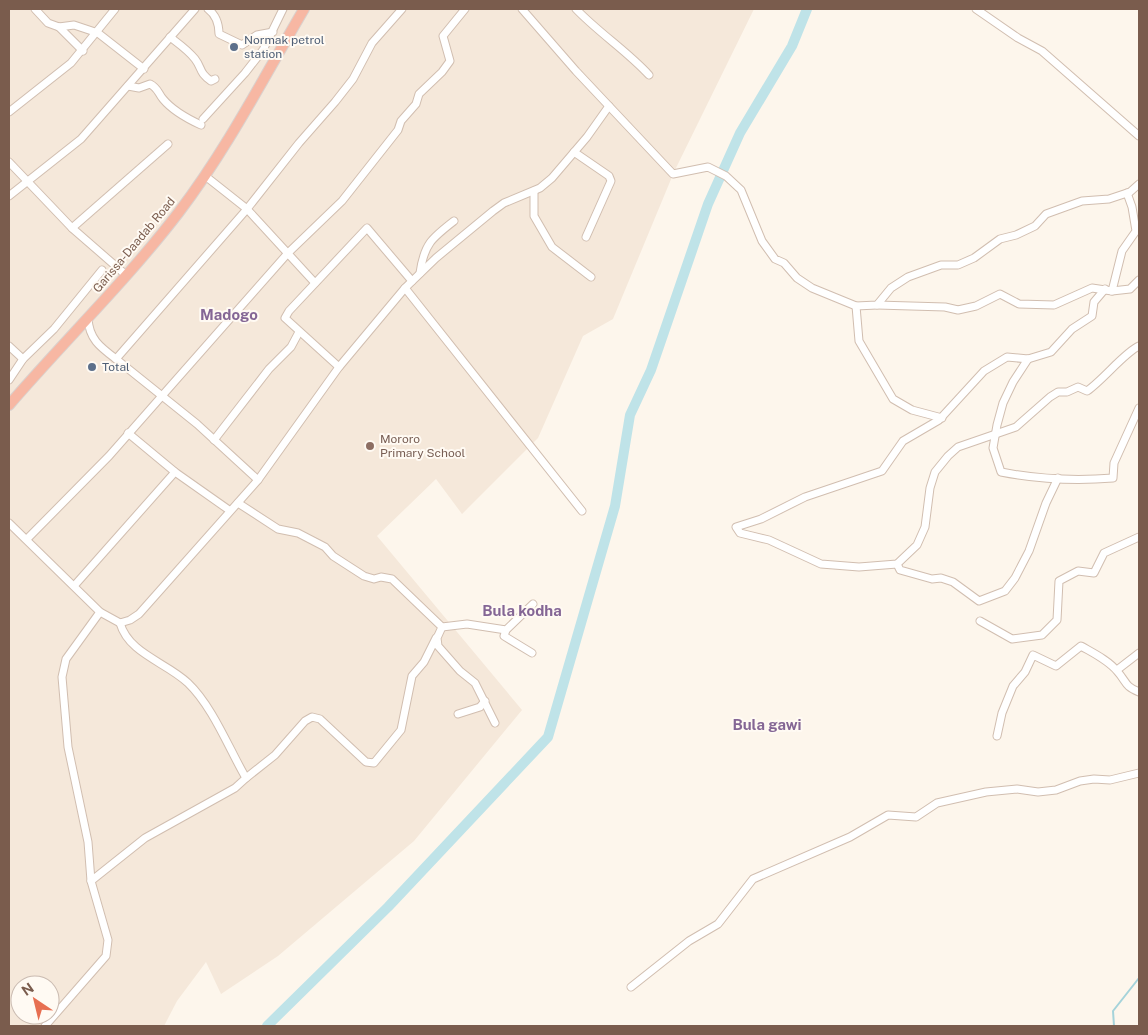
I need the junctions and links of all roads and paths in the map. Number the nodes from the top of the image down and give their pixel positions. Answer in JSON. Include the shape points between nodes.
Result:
{"nodes":[{"id":1,"x":35,"y":9,"type":"edge"},
{"id":2,"x":115,"y":9,"type":"edge"},
{"id":3,"x":195,"y":9,"type":"edge"},
{"id":4,"x":208,"y":9,"type":"edge"},
{"id":5,"x":283,"y":9,"type":"edge"},
{"id":6,"x":304,"y":9,"type":"edge"},
{"id":7,"x":402,"y":9,"type":"edge"},
{"id":8,"x":465,"y":9,"type":"edge"},
{"id":9,"x":522,"y":9,"type":"edge"},
{"id":10,"x":576,"y":9,"type":"edge"},
{"id":11,"x":976,"y":9,"type":"edge"},
{"id":12,"x":59,"y":27,"type":"junction"},
{"id":13,"x":98,"y":32,"type":"junction"},
{"id":14,"x":273,"y":32,"type":"junction"},
{"id":15,"x":170,"y":37,"type":"junction"},
{"id":16,"x":83,"y":51,"type":"junction"},
{"id":17,"x":144,"y":69,"type":"junction"},
{"id":18,"x":649,"y":75,"type":"dead end"},
{"id":19,"x":215,"y":79,"type":"dead end"},
{"id":20,"x":128,"y":86,"type":"junction"},
{"id":21,"x":609,"y":106,"type":"junction"},
{"id":22,"x":9,"y":112,"type":"edge"},
{"id":23,"x":1139,"y":136,"type":"edge"},
{"id":24,"x":168,"y":144,"type":"dead end"},
{"id":25,"x":574,"y":152,"type":"junction"},
{"id":26,"x":9,"y":162,"type":"edge"},
{"id":27,"x":204,"y":175,"type":"junction"},
{"id":28,"x":26,"y":182,"type":"junction"},
{"id":29,"x":1139,"y":184,"type":"edge"},
{"id":30,"x":534,"y":190,"type":"junction"},
{"id":31,"x":1126,"y":193,"type":"junction"},
{"id":32,"x":9,"y":196,"type":"edge"},
{"id":33,"x":247,"y":209,"type":"junction"},
{"id":34,"x":454,"y":221,"type":"dead end"},
{"id":35,"x":72,"y":228,"type":"junction"},
{"id":36,"x":586,"y":237,"type":"dead end"},
{"id":37,"x":288,"y":253,"type":"junction"},
{"id":38,"x":102,"y":270,"type":"dead end"},
{"id":39,"x":420,"y":273,"type":"junction"},
{"id":40,"x":126,"y":275,"type":"junction"},
{"id":41,"x":591,"y":276,"type":"dead end"},
{"id":42,"x":1139,"y":280,"type":"edge"},
{"id":43,"x":412,"y":281,"type":"junction"},
{"id":44,"x":315,"y":283,"type":"junction"},
{"id":45,"x":404,"y":288,"type":"junction"},
{"id":46,"x":1108,"y":290,"type":"junction"},
{"id":47,"x":877,"y":305,"type":"junction"},
{"id":48,"x":856,"y":306,"type":"junction"},
{"id":49,"x":88,"y":318,"type":"junction"},
{"id":50,"x":299,"y":332,"type":"junction"},
{"id":51,"x":9,"y":346,"type":"edge"},
{"id":52,"x":1139,"y":346,"type":"edge"},
{"id":53,"x":23,"y":359,"type":"junction"},
{"id":54,"x":116,"y":359,"type":"junction"},
{"id":55,"x":1028,"y":359,"type":"junction"},
{"id":56,"x":339,"y":367,"type":"junction"},
{"id":57,"x":9,"y":380,"type":"edge"},
{"id":58,"x":162,"y":396,"type":"junction"},
{"id":59,"x":9,"y":405,"type":"edge"},
{"id":60,"x":1139,"y":408,"type":"edge"},
{"id":61,"x":942,"y":418,"type":"junction"},
{"id":62,"x":996,"y":433,"type":"junction"},
{"id":63,"x":128,"y":434,"type":"junction"},
{"id":64,"x":214,"y":440,"type":"junction"},
{"id":65,"x":175,"y":472,"type":"junction"},
{"id":66,"x":1058,"y":478,"type":"junction"},
{"id":67,"x":258,"y":480,"type":"junction"},
{"id":68,"x":238,"y":503,"type":"junction"},
{"id":69,"x":229,"y":510,"type":"junction"},
{"id":70,"x":582,"y":511,"type":"dead end"},
{"id":71,"x":9,"y":523,"type":"edge"},
{"id":72,"x":1139,"y":537,"type":"edge"},
{"id":73,"x":26,"y":540,"type":"junction"},
{"id":74,"x":897,"y":564,"type":"junction"},
{"id":75,"x":74,"y":586,"type":"junction"},
{"id":76,"x":533,"y":604,"type":"dead end"},
{"id":77,"x":100,"y":612,"type":"junction"},
{"id":78,"x":980,"y":621,"type":"dead end"},
{"id":79,"x":120,"y":623,"type":"junction"},
{"id":80,"x":442,"y":627,"type":"junction"},
{"id":81,"x":506,"y":630,"type":"junction"},
{"id":82,"x":436,"y":638,"type":"junction"},
{"id":83,"x":532,"y":653,"type":"dead end"},
{"id":84,"x":1139,"y":653,"type":"edge"},
{"id":85,"x":1117,"y":670,"type":"junction"},
{"id":86,"x":1139,"y":692,"type":"edge"},
{"id":87,"x":485,"y":701,"type":"junction"},
{"id":88,"x":458,"y":714,"type":"dead end"},
{"id":89,"x":495,"y":723,"type":"dead end"},
{"id":90,"x":997,"y":736,"type":"dead end"},
{"id":91,"x":1139,"y":773,"type":"edge"},
{"id":92,"x":246,"y":778,"type":"junction"},
{"id":93,"x":91,"y":882,"type":"junction"},
{"id":94,"x":630,"y":987,"type":"dead end"},
{"id":95,"x":45,"y":1026,"type":"edge"}],
"edges":[{"from":1,"to":12,"type":"street","via":[[48,23]]},
{"from":2,"to":13,"type":"street"},
{"from":3,"to":15,"type":"street"},
{"from":4,"to":14,"type":"street","via":[[219,25],[219,34],[242,45],[257,35]]},
{"from":5,"to":14,"type":"street"},
{"from":6,"to":27,"type":"highway","name":"Garissa-Daadab Road"},
{"from":7,"to":33,"type":"street","via":[[372,43],[353,79]]},
{"from":8,"to":37,"type":"street","via":[[443,36],[450,61],[419,94],[398,130],[342,200]]},
{"from":9,"to":21,"type":"street"},
{"from":10,"to":18,"type":"street"},
{"from":11,"to":23,"type":"street","via":[[1042,51]]},
{"from":12,"to":13,"type":"street","via":[[74,25]]},
{"from":12,"to":16,"type":"street"},
{"from":13,"to":16,"type":"street"},
{"from":13,"to":17,"type":"street"},
{"from":14,"to":20,"type":"street","via":[[245,74],[202,122],[182,115],[163,99],[158,88],[150,84],[139,88]]},
{"from":15,"to":17,"type":"street"},
{"from":15,"to":19,"type":"street","via":[[187,50],[202,75],[211,81]]},
{"from":16,"to":22,"type":"street"},
{"from":17,"to":20,"type":"street"},
{"from":20,"to":28,"type":"street","via":[[80,139]]},
{"from":21,"to":25,"type":"street"},
{"from":21,"to":48,"type":"street","via":[[673,174],[708,167],[736,184],[758,233],[774,259],[784,263],[797,278],[812,288]]},
{"from":24,"to":35,"type":"street"},
{"from":25,"to":30,"type":"street","via":[[552,178]]},
{"from":25,"to":36,"type":"street","via":[[612,181]]},
{"from":26,"to":28,"type":"street"},
{"from":27,"to":33,"type":"street"},
{"from":27,"to":40,"type":"highway","name":"Garissa-Daadab Road","via":[[180,210]]},
{"from":28,"to":32,"type":"street"},
{"from":28,"to":35,"type":"street"},
{"from":29,"to":31,"type":"street"},
{"from":30,"to":39,"type":"street","via":[[493,211]]},
{"from":30,"to":41,"type":"street","via":[[534,216],[552,247]]},
{"from":31,"to":46,"type":"street","via":[[1136,231],[1122,251]]},
{"from":31,"to":47,"type":"street","via":[[1100,201],[1082,201],[1046,214],[1035,226],[1000,239],[974,258],[908,277],[891,288]]},
{"from":33,"to":37,"type":"street"},
{"from":33,"to":54,"type":"street"},
{"from":34,"to":39,"type":"street","via":[[433,237],[426,247]]},
{"from":35,"to":40,"type":"street"},
{"from":37,"to":44,"type":"street"},
{"from":37,"to":58,"type":"street"},
{"from":38,"to":53,"type":"street","via":[[54,329]]},
{"from":39,"to":43,"type":"street"},
{"from":40,"to":49,"type":"highway","name":"Garissa-Daadab Road"},
{"from":42,"to":46,"type":"street","via":[[1130,289]]},
{"from":43,"to":44,"type":"street","via":[[367,228]]},
{"from":43,"to":45,"type":"street"},
{"from":44,"to":50,"type":"street","via":[[285,318]]},
{"from":45,"to":56,"type":"street"},
{"from":45,"to":70,"type":"street"},
{"from":46,"to":47,"type":"street","via":[[1092,288],[1054,305],[1019,304],[1000,294],[976,306],[958,310]]},
{"from":46,"to":55,"type":"street","via":[[1094,302],[1092,316],[1072,329],[1051,352]]},
{"from":47,"to":48,"type":"street"},
{"from":48,"to":61,"type":"street","via":[[859,341],[893,399],[912,410]]},
{"from":49,"to":54,"type":"street","via":[[92,338]]},
{"from":49,"to":59,"type":"highway","name":"Garissa-Daadab Road"},
{"from":50,"to":56,"type":"street"},
{"from":50,"to":64,"type":"street","via":[[291,347],[269,369]]},
{"from":51,"to":53,"type":"street"},
{"from":52,"to":62,"type":"street","via":[[1087,391],[1078,388],[1058,392],[1016,427]]},
{"from":53,"to":57,"type":"street"},
{"from":54,"to":58,"type":"street"},
{"from":55,"to":61,"type":"street","via":[[1007,357],[984,371]]},
{"from":55,"to":62,"type":"street","via":[[1003,404]]},
{"from":56,"to":67,"type":"street"},
{"from":58,"to":63,"type":"street"},
{"from":58,"to":64,"type":"street"},
{"from":60,"to":66,"type":"street","via":[[1114,463],[1113,478]]},
{"from":61,"to":74,"type":"street","via":[[903,441],[882,471],[805,497],[761,519],[736,527],[740,533],[769,540],[821,564],[859,567]]},
{"from":62,"to":66,"type":"street","via":[[993,448],[1001,472]]},
{"from":62,"to":74,"type":"street","via":[[958,447],[935,472],[925,528],[917,545]]},
{"from":63,"to":65,"type":"street"},
{"from":63,"to":73,"type":"street"},
{"from":64,"to":67,"type":"street"},
{"from":65,"to":69,"type":"street"},
{"from":65,"to":75,"type":"street"},
{"from":66,"to":74,"type":"street","via":[[1029,551],[1005,591],[979,601],[953,582],[942,578],[923,578],[900,570]]},
{"from":67,"to":68,"type":"street"},
{"from":68,"to":69,"type":"street"},
{"from":68,"to":80,"type":"street","via":[[278,529],[298,533],[325,547],[364,576],[392,579]]},
{"from":69,"to":79,"type":"street","via":[[139,614]]},
{"from":71,"to":73,"type":"street"},
{"from":72,"to":78,"type":"street","via":[[1104,553],[1094,573],[1078,571],[1059,581],[1058,620],[1042,636],[1012,640]]},
{"from":73,"to":75,"type":"street"},
{"from":75,"to":77,"type":"street"},
{"from":76,"to":81,"type":"street"},
{"from":77,"to":79,"type":"street"},
{"from":77,"to":93,"type":"street","via":[[66,659],[62,677],[68,747],[88,842]]},
{"from":79,"to":92,"type":"street","via":[[123,635],[134,646],[182,678],[195,691]]},
{"from":80,"to":81,"type":"street","via":[[467,624]]},
{"from":80,"to":82,"type":"street"},
{"from":81,"to":83,"type":"street","via":[[504,636]]},
{"from":82,"to":87,"type":"street","via":[[442,652],[475,683]]},
{"from":82,"to":92,"type":"street","via":[[424,662],[412,676],[401,730],[374,763],[366,762],[320,719],[312,717],[268,762]]},
{"from":84,"to":85,"type":"street"},
{"from":85,"to":86,"type":"street","via":[[1128,688]]},
{"from":85,"to":90,"type":"street","via":[[1081,646],[1056,666],[1033,655],[1013,686]]},
{"from":87,"to":88,"type":"street","via":[[480,707]]},
{"from":87,"to":89,"type":"street"},
{"from":91,"to":94,"type":"street","via":[[1110,780],[1080,781],[1056,790],[1038,792],[1017,788],[986,792],[937,803],[916,817],[888,815],[850,837],[753,879],[718,924],[689,941]]},
{"from":92,"to":93,"type":"street","via":[[235,788],[145,838]]},
{"from":93,"to":95,"type":"street","via":[[109,948],[95,971]]}]}
